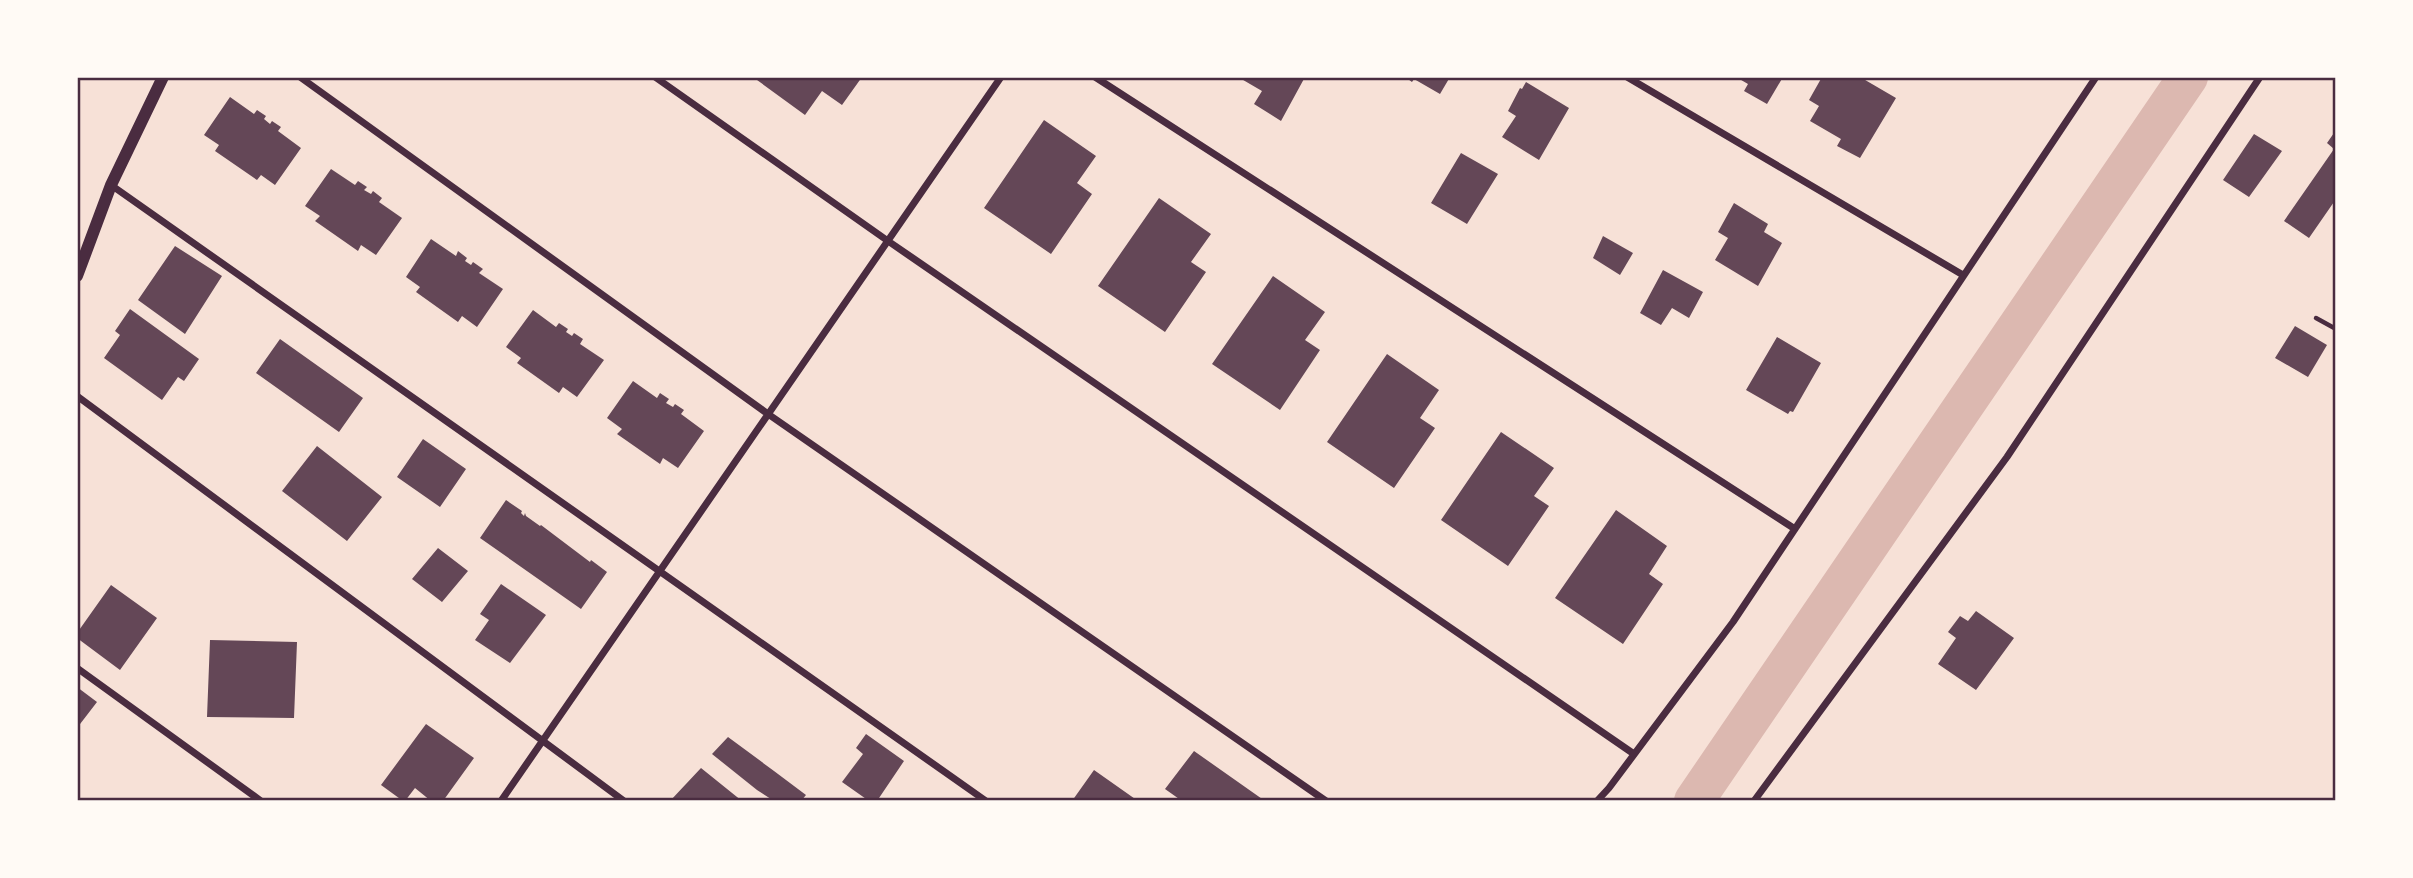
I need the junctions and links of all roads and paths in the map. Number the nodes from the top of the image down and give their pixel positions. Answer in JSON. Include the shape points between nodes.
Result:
{"nodes":[{"id":1,"x":163,"y":77,"type":"edge"},
{"id":2,"x":300,"y":77,"type":"edge"},
{"id":3,"x":655,"y":77,"type":"edge"},
{"id":4,"x":1001,"y":77,"type":"edge"},
{"id":5,"x":1095,"y":77,"type":"edge"},
{"id":6,"x":1627,"y":77,"type":"edge"},
{"id":7,"x":2096,"y":77,"type":"edge"},
{"id":8,"x":2260,"y":77,"type":"edge"},
{"id":9,"x":111,"y":185,"type":"junction"},
{"id":10,"x":888,"y":240,"type":"junction"},
{"id":11,"x":77,"y":275,"type":"edge"},
{"id":12,"x":1964,"y":275,"type":"junction"},
{"id":13,"x":2316,"y":318,"type":"dead end"},
{"id":14,"x":2336,"y":329,"type":"edge"},
{"id":15,"x":77,"y":396,"type":"edge"},
{"id":16,"x":768,"y":414,"type":"junction"},
{"id":17,"x":1795,"y":529,"type":"junction"},
{"id":18,"x":660,"y":572,"type":"junction"},
{"id":19,"x":77,"y":668,"type":"edge"},
{"id":20,"x":542,"y":741,"type":"junction"},
{"id":21,"x":1634,"y":754,"type":"junction"},
{"id":22,"x":261,"y":801,"type":"edge"},
{"id":23,"x":501,"y":801,"type":"edge"},
{"id":24,"x":624,"y":801,"type":"edge"},
{"id":25,"x":986,"y":801,"type":"edge"},
{"id":26,"x":1326,"y":801,"type":"edge"},
{"id":27,"x":1597,"y":801,"type":"edge"},
{"id":28,"x":1754,"y":801,"type":"edge"}],
"edges":[{"from":1,"to":9,"type":"street"},
{"from":2,"to":16,"type":"street"},
{"from":3,"to":10,"type":"street"},
{"from":4,"to":10,"type":"street"},
{"from":5,"to":17,"type":"street"},
{"from":6,"to":12,"type":"street"},
{"from":7,"to":12,"type":"street"},
{"from":8,"to":28,"type":"street","via":[[2007,457]]},
{"from":9,"to":11,"type":"street"},
{"from":9,"to":18,"type":"street"},
{"from":10,"to":16,"type":"street"},
{"from":10,"to":21,"type":"street"},
{"from":12,"to":17,"type":"street"},
{"from":13,"to":14,"type":"path"},
{"from":15,"to":20,"type":"street"},
{"from":16,"to":18,"type":"street"},
{"from":16,"to":26,"type":"street"},
{"from":17,"to":21,"type":"street","via":[[1733,622]]},
{"from":18,"to":20,"type":"street"},
{"from":18,"to":25,"type":"street"},
{"from":19,"to":22,"type":"street"},
{"from":20,"to":23,"type":"street"},
{"from":20,"to":24,"type":"street"},
{"from":21,"to":27,"type":"street"}]}
